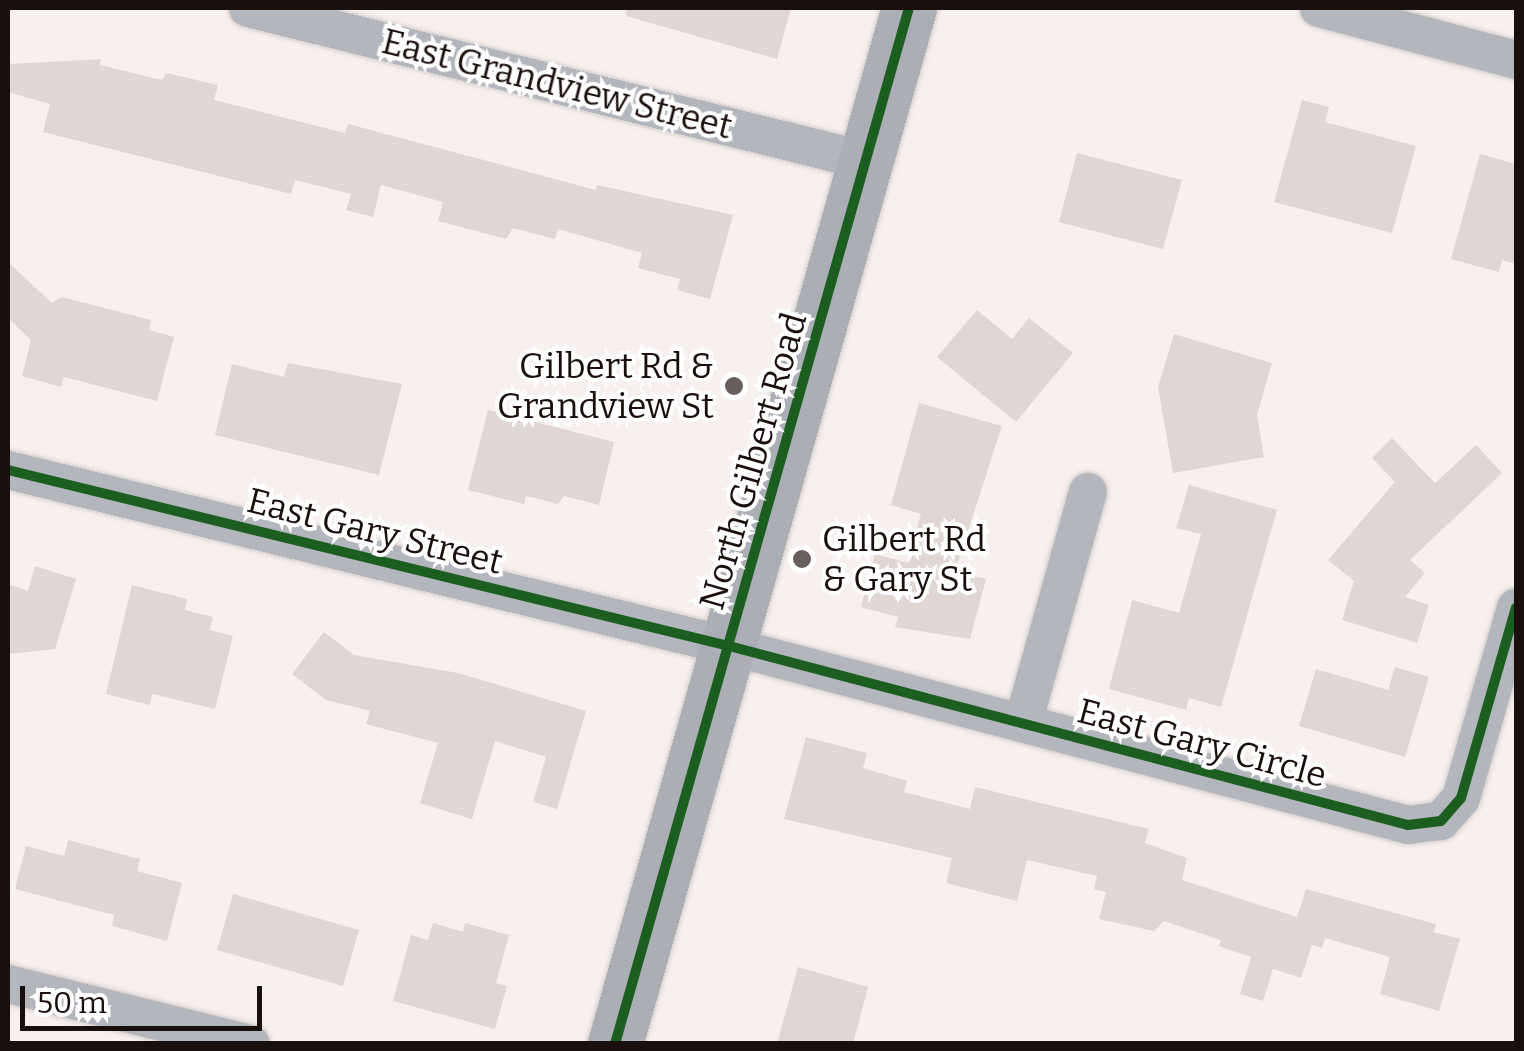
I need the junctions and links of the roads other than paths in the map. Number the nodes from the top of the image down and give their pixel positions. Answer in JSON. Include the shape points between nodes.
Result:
{"nodes":[{"id":1,"x":248,"y":8,"type":"edge"},
{"id":2,"x":910,"y":8,"type":"edge"},
{"id":3,"x":1319,"y":8,"type":"edge"},
{"id":4,"x":1516,"y":60,"type":"edge"},
{"id":5,"x":867,"y":161,"type":"junction"},
{"id":6,"x":8,"y":470,"type":"edge"},
{"id":7,"x":1088,"y":492,"type":"dead end"},
{"id":8,"x":1516,"y":608,"type":"edge"},
{"id":9,"x":729,"y":646,"type":"junction"},
{"id":10,"x":1023,"y":723,"type":"junction"},
{"id":11,"x":8,"y":984,"type":"edge"},
{"id":12,"x":251,"y":1044,"type":"edge"},
{"id":13,"x":614,"y":1044,"type":"edge"}],
"edges":[{"from":1,"to":5,"type":"street","name":"East Grandview Street"},
{"from":2,"to":5,"type":"main road","name":"North Gilbert Road"},
{"from":3,"to":4,"type":"street"},
{"from":5,"to":9,"type":"main road","name":"North Gilbert Road"},
{"from":6,"to":9,"type":"street","name":"East Gary Street"},
{"from":7,"to":10,"type":"street","name":"East Gary Circle"},
{"from":8,"to":10,"type":"street","name":"East Gary Circle","via":[[1462,798],[1440,820],[1424,825]]},
{"from":9,"to":10,"type":"street","name":"East Gary Circle"},
{"from":9,"to":13,"type":"main road","name":"North Gilbert Road"},
{"from":11,"to":12,"type":"street"}]}
